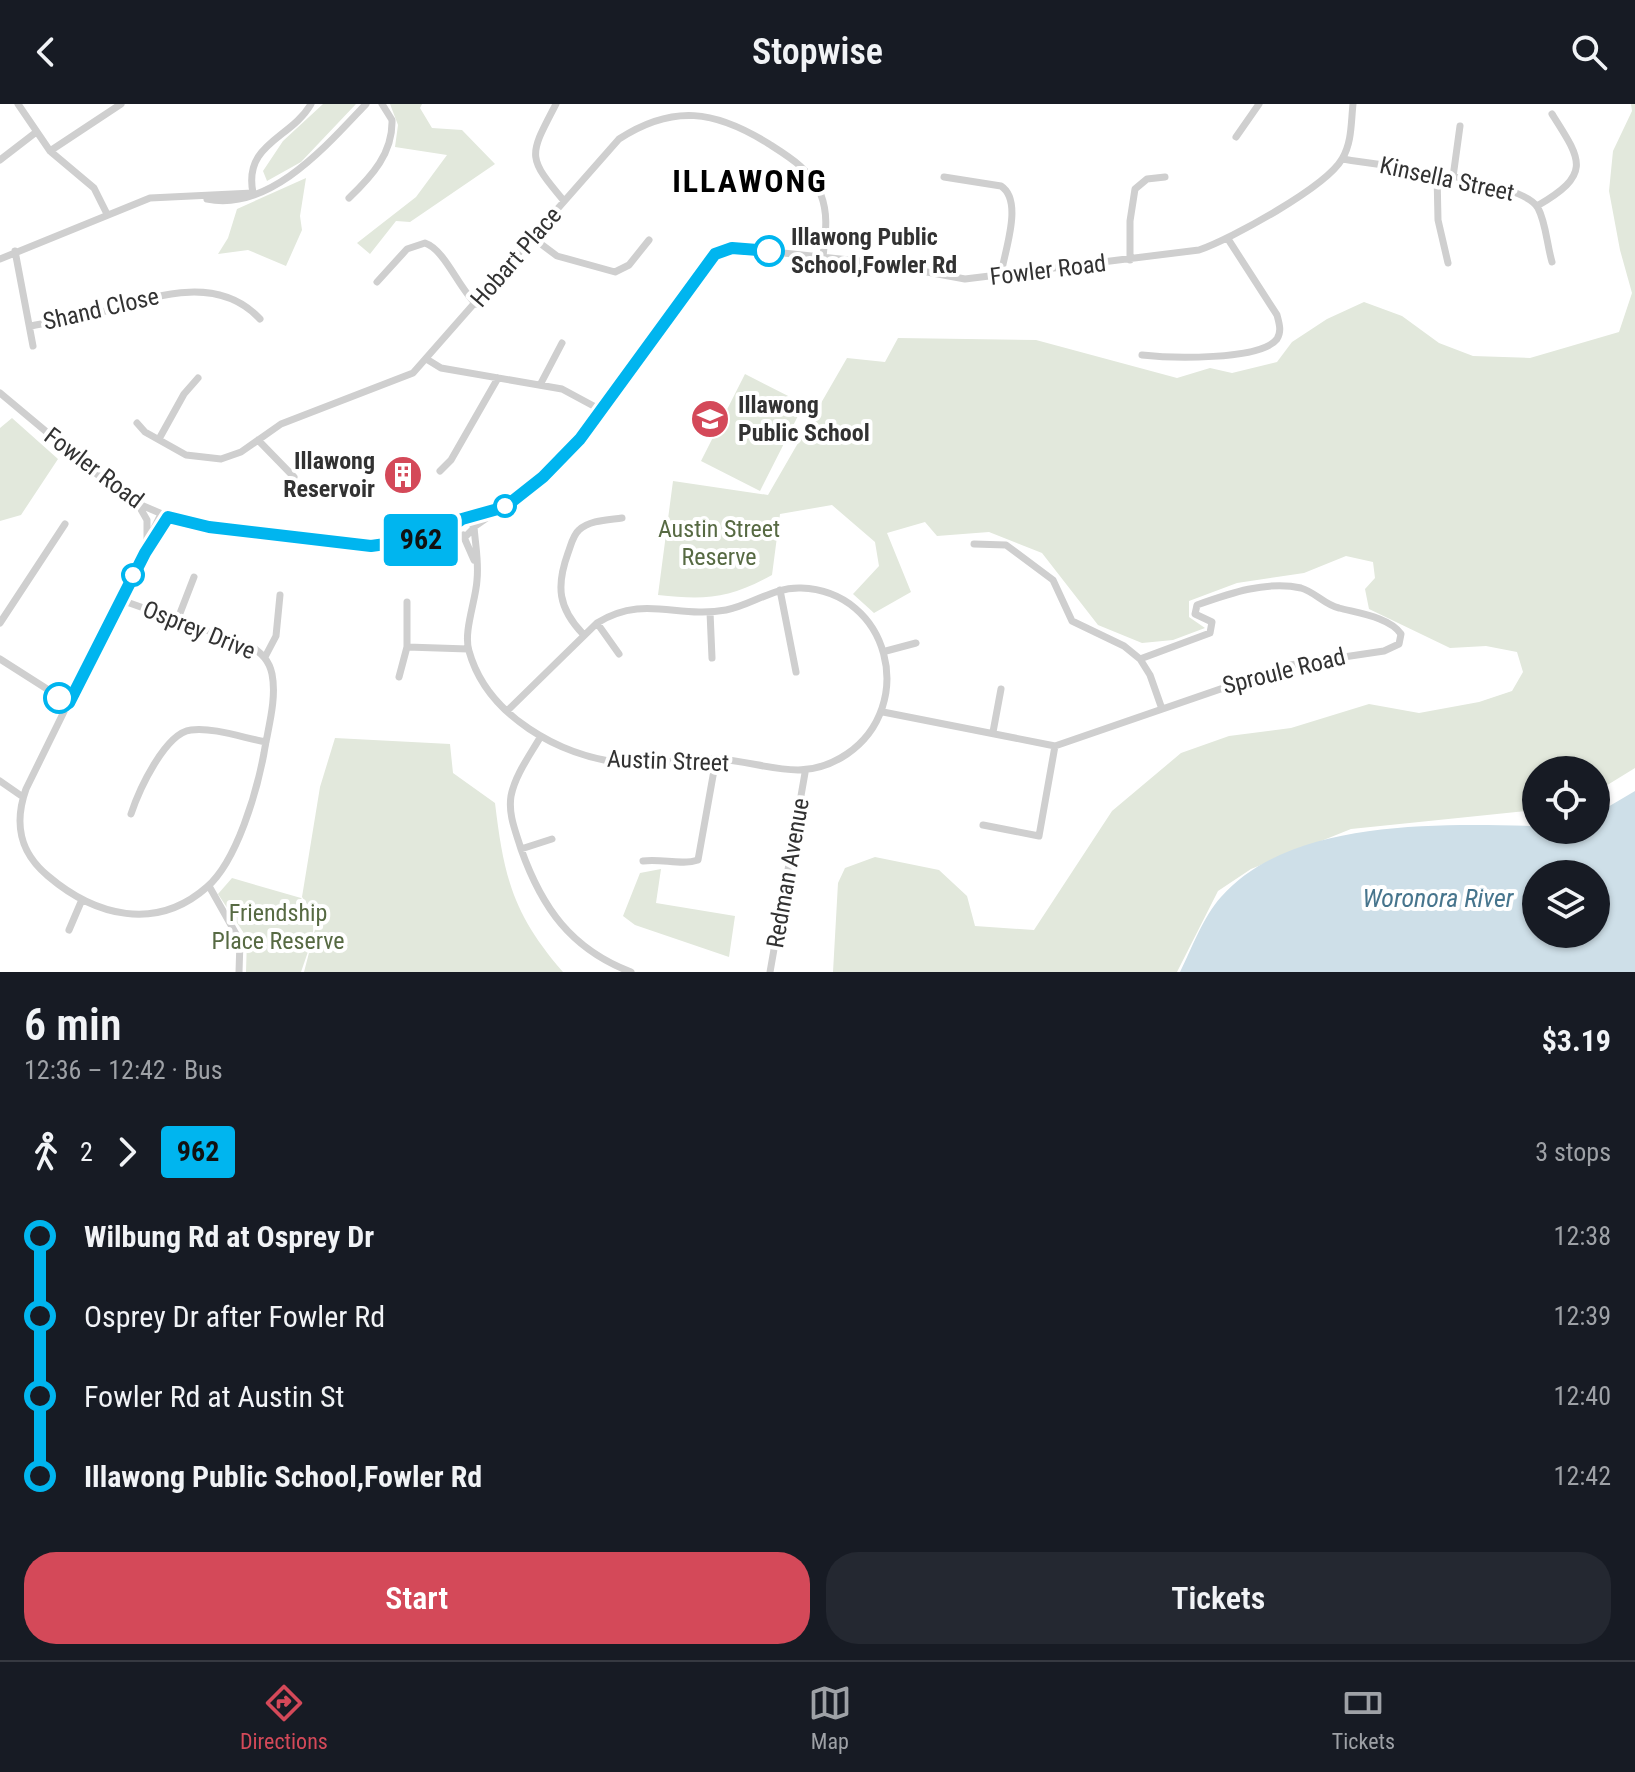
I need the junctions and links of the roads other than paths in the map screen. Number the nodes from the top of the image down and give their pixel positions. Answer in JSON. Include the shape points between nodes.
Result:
{"nodes":[{"id":1,"x":18,"y":104,"type":"edge"},
{"id":2,"x":121,"y":104,"type":"edge"},
{"id":3,"x":311,"y":104,"type":"edge"},
{"id":4,"x":366,"y":104,"type":"edge"},
{"id":5,"x":382,"y":104,"type":"edge"},
{"id":6,"x":556,"y":104,"type":"edge"},
{"id":7,"x":1259,"y":104,"type":"edge"},
{"id":8,"x":1353,"y":104,"type":"edge"},
{"id":9,"x":696,"y":106,"type":"edge"},
{"id":10,"x":1552,"y":114,"type":"dead end"},
{"id":11,"x":1460,"y":126,"type":"dead end"},
{"id":12,"x":35,"y":133,"type":"junction"},
{"id":13,"x":1236,"y":137,"type":"dead end"},
{"id":14,"x":50,"y":151,"type":"junction"},
{"id":15,"x":1342,"y":159,"type":"junction"},
{"id":16,"x":0,"y":160,"type":"edge"},
{"id":17,"x":1437,"y":174,"type":"junction"},
{"id":18,"x":944,"y":177,"type":"dead end"},
{"id":19,"x":1165,"y":177,"type":"dead end"},
{"id":20,"x":1453,"y":177,"type":"junction"},
{"id":21,"x":253,"y":193,"type":"junction"},
{"id":22,"x":349,"y":198,"type":"dead end"},
{"id":23,"x":564,"y":201,"type":"junction"},
{"id":24,"x":1537,"y":206,"type":"junction"},
{"id":25,"x":107,"y":214,"type":"junction"},
{"id":26,"x":533,"y":238,"type":"junction"},
{"id":27,"x":1228,"y":239,"type":"junction"},
{"id":28,"x":649,"y":240,"type":"dead end"},
{"id":29,"x":15,"y":251,"type":"junction"},
{"id":30,"x":823,"y":257,"type":"junction"},
{"id":31,"x":0,"y":259,"type":"edge"},
{"id":32,"x":1130,"y":260,"type":"junction"},
{"id":33,"x":1552,"y":262,"type":"dead end"},
{"id":34,"x":1448,"y":263,"type":"dead end"},
{"id":35,"x":1001,"y":275,"type":"junction"},
{"id":36,"x":377,"y":282,"type":"dead end"},
{"id":37,"x":476,"y":304,"type":"junction"},
{"id":38,"x":260,"y":319,"type":"dead end"},
{"id":39,"x":31,"y":326,"type":"junction"},
{"id":40,"x":562,"y":343,"type":"dead end"},
{"id":41,"x":33,"y":346,"type":"dead end"},
{"id":42,"x":1142,"y":355,"type":"dead end"},
{"id":43,"x":428,"y":360,"type":"junction"},
{"id":44,"x":198,"y":378,"type":"dead end"},
{"id":45,"x":498,"y":378,"type":"junction"},
{"id":46,"x":540,"y":385,"type":"junction"},
{"id":47,"x":0,"y":393,"type":"edge"},
{"id":48,"x":601,"y":410,"type":"junction"},
{"id":49,"x":137,"y":423,"type":"dead end"},
{"id":50,"x":159,"y":439,"type":"junction"},
{"id":51,"x":258,"y":440,"type":"junction"},
{"id":52,"x":440,"y":471,"type":"dead end"},
{"id":53,"x":294,"y":477,"type":"dead end"},
{"id":54,"x":134,"y":502,"type":"junction"},
{"id":55,"x":505,"y":507,"type":"junction"},
{"id":56,"x":165,"y":516,"type":"junction"},
{"id":57,"x":466,"y":518,"type":"junction"},
{"id":58,"x":622,"y":518,"type":"dead end"},
{"id":59,"x":457,"y":523,"type":"junction"},
{"id":60,"x":65,"y":524,"type":"dead end"},
{"id":61,"x":474,"y":528,"type":"junction"},
{"id":62,"x":462,"y":535,"type":"junction"},
{"id":63,"x":436,"y":537,"type":"junction"},
{"id":64,"x":974,"y":544,"type":"dead end"},
{"id":65,"x":146,"y":548,"type":"junction"},
{"id":66,"x":477,"y":566,"type":"junction"},
{"id":67,"x":194,"y":577,"type":"dead end"},
{"id":68,"x":780,"y":590,"type":"junction"},
{"id":69,"x":280,"y":595,"type":"dead end"},
{"id":70,"x":121,"y":600,"type":"junction"},
{"id":71,"x":407,"y":602,"type":"dead end"},
{"id":72,"x":710,"y":612,"type":"junction"},
{"id":73,"x":177,"y":621,"type":"junction"},
{"id":74,"x":0,"y":623,"type":"edge"},
{"id":75,"x":597,"y":623,"type":"junction"},
{"id":76,"x":583,"y":634,"type":"junction"},
{"id":77,"x":916,"y":643,"type":"dead end"},
{"id":78,"x":407,"y":647,"type":"junction"},
{"id":79,"x":468,"y":649,"type":"junction"},
{"id":80,"x":886,"y":651,"type":"junction"},
{"id":81,"x":619,"y":654,"type":"dead end"},
{"id":82,"x":265,"y":657,"type":"junction"},
{"id":83,"x":712,"y":658,"type":"dead end"},
{"id":84,"x":0,"y":659,"type":"edge"},
{"id":85,"x":1140,"y":659,"type":"junction"},
{"id":86,"x":796,"y":672,"type":"dead end"},
{"id":87,"x":399,"y":677,"type":"dead end"},
{"id":88,"x":1001,"y":689,"type":"dead end"},
{"id":89,"x":69,"y":703,"type":"junction"},
{"id":90,"x":1162,"y":709,"type":"junction"},
{"id":91,"x":507,"y":711,"type":"junction"},
{"id":92,"x":883,"y":712,"type":"junction"},
{"id":93,"x":993,"y":732,"type":"junction"},
{"id":94,"x":541,"y":736,"type":"junction"},
{"id":95,"x":266,"y":742,"type":"junction"},
{"id":96,"x":1055,"y":746,"type":"junction"},
{"id":97,"x":716,"y":759,"type":"junction"},
{"id":98,"x":805,"y":773,"type":"junction"},
{"id":99,"x":0,"y":781,"type":"edge"},
{"id":100,"x":23,"y":797,"type":"junction"},
{"id":101,"x":131,"y":814,"type":"dead end"},
{"id":102,"x":983,"y":825,"type":"dead end"},
{"id":103,"x":552,"y":839,"type":"dead end"},
{"id":104,"x":521,"y":849,"type":"junction"},
{"id":105,"x":643,"y":861,"type":"dead end"},
{"id":106,"x":209,"y":886,"type":"junction"},
{"id":107,"x":81,"y":902,"type":"junction"},
{"id":108,"x":69,"y":930,"type":"dead end"},
{"id":109,"x":239,"y":972,"type":"edge"},
{"id":110,"x":631,"y":972,"type":"edge"},
{"id":111,"x":770,"y":972,"type":"edge"}],
"edges":[{"from":1,"to":12,"type":"street"},
{"from":2,"to":14,"type":"street"},
{"from":3,"to":21,"type":"street","via":[[259,156],[251,173]]},
{"from":4,"to":21,"type":"street","via":[[300,168]]},
{"from":5,"to":22,"type":"street","via":[[392,120],[389,146],[376,171]]},
{"from":6,"to":23,"type":"street","via":[[534,159]]},
{"from":7,"to":13,"type":"street"},
{"from":8,"to":15,"type":"street"},
{"from":9,"to":23,"type":"street","name":"Hobart Place","via":[[639,123]]},
{"from":9,"to":30,"type":"street","name":"Hobart Place","via":[[725,116],[808,174],[825,210]]},
{"from":10,"to":24,"type":"street","via":[[1576,152],[1577,170],[1563,191]]},
{"from":11,"to":20,"type":"street"},
{"from":12,"to":14,"type":"street"},
{"from":12,"to":16,"type":"street"},
{"from":14,"to":25,"type":"street","via":[[94,188]]},
{"from":15,"to":17,"type":"street","name":"Kinsella Street"},
{"from":15,"to":27,"type":"street","name":"Fowler Road","via":[[1325,177]]},
{"from":17,"to":20,"type":"street","name":"Kinsella Street"},
{"from":17,"to":34,"type":"street","via":[[1438,220]]},
{"from":18,"to":35,"type":"street","via":[[1009,191],[1013,204]]},
{"from":19,"to":32,"type":"street","via":[[1147,179],[1135,189]]},
{"from":20,"to":24,"type":"street","name":"Kinsella Street","via":[[1521,193]]},
{"from":21,"to":25,"type":"street","via":[[230,201],[150,198]]},
{"from":23,"to":26,"type":"street","name":"Hobart Place"},
{"from":24,"to":33,"type":"street","name":"Kinsella Street"},
{"from":25,"to":29,"type":"street"},
{"from":26,"to":28,"type":"street","via":[[557,256],[615,272],[625,269]]},
{"from":26,"to":37,"type":"street","name":"Hobart Place"},
{"from":27,"to":32,"type":"street","name":"Fowler Road","via":[[1199,250]]},
{"from":27,"to":42,"type":"street","via":[[1277,315],[1281,329],[1276,339],[1262,350],[1239,353]]},
{"from":29,"to":31,"type":"street"},
{"from":29,"to":39,"type":"street"},
{"from":30,"to":35,"type":"street","name":"Fowler Road","via":[[953,278]]},
{"from":30,"to":48,"type":"street","name":"Fowler Road","via":[[736,248],[718,251]]},
{"from":32,"to":35,"type":"street","name":"Fowler Road"},
{"from":36,"to":37,"type":"street","via":[[407,249],[425,243],[436,248]]},
{"from":37,"to":43,"type":"street","name":"Hobart Place"},
{"from":38,"to":39,"type":"street","name":"Shand Close","via":[[238,302],[175,292]]},
{"from":39,"to":41,"type":"street"},
{"from":40,"to":46,"type":"street"},
{"from":43,"to":45,"type":"street","via":[[441,368]]},
{"from":43,"to":51,"type":"street","name":"Hobart Place","via":[[409,375],[286,422]]},
{"from":44,"to":50,"type":"street"},
{"from":45,"to":46,"type":"street"},
{"from":45,"to":52,"type":"street"},
{"from":46,"to":48,"type":"street","via":[[573,393]]},
{"from":47,"to":54,"type":"street","name":"Fowler Road"},
{"from":48,"to":55,"type":"street","name":"Fowler Road","via":[[561,461]]},
{"from":49,"to":50,"type":"street","name":"Hobart Place"},
{"from":50,"to":51,"type":"street","name":"Hobart Place","via":[[186,455],[209,460],[235,455]]},
{"from":51,"to":53,"type":"street"},
{"from":54,"to":56,"type":"street","name":"Fowler Road"},
{"from":54,"to":65,"type":"street","via":[[147,520]]},
{"from":55,"to":57,"type":"street","name":"Fowler Road"},
{"from":55,"to":61,"type":"street","name":"Fowler Road"},
{"from":56,"to":63,"type":"street","name":"Fowler Road","via":[[209,527],[350,545]]},
{"from":56,"to":65,"type":"street","name":"Osprey Drive"},
{"from":57,"to":59,"type":"street","name":"Fowler Road"},
{"from":57,"to":61,"type":"street"},
{"from":58,"to":76,"type":"street","via":[[576,532],[560,574],[560,600]]},
{"from":59,"to":62,"type":"street"},
{"from":59,"to":63,"type":"street","name":"Fowler Road"},
{"from":60,"to":74,"type":"street"},
{"from":61,"to":62,"type":"street","name":"Fowler Road"},
{"from":61,"to":66,"type":"street"},
{"from":62,"to":63,"type":"street","name":"Fowler Road"},
{"from":62,"to":66,"type":"street"},
{"from":64,"to":85,"type":"street","via":[[1006,545],[1030,561],[1053,580],[1072,621]]},
{"from":65,"to":70,"type":"street","name":"Osprey Drive"},
{"from":66,"to":79,"type":"street"},
{"from":67,"to":73,"type":"street"},
{"from":68,"to":72,"type":"street"},
{"from":68,"to":80,"type":"street","via":[[823,591],[853,605]]},
{"from":68,"to":86,"type":"street"},
{"from":69,"to":82,"type":"street","via":[[276,636]]},
{"from":70,"to":73,"type":"street","name":"Osprey Drive"},
{"from":70,"to":89,"type":"street","name":"Osprey Drive"},
{"from":71,"to":78,"type":"street"},
{"from":72,"to":75,"type":"street","via":[[639,607]]},
{"from":72,"to":83,"type":"street"},
{"from":73,"to":82,"type":"street","name":"Osprey Drive","via":[[251,646]]},
{"from":75,"to":76,"type":"street"},
{"from":75,"to":81,"type":"street"},
{"from":76,"to":91,"type":"street"},
{"from":77,"to":80,"type":"street"},
{"from":78,"to":79,"type":"street"},
{"from":78,"to":87,"type":"street"},
{"from":79,"to":91,"type":"street","name":"Austin Street","via":[[484,682]]},
{"from":80,"to":92,"type":"street","via":[[889,680]]},
{"from":82,"to":95,"type":"street","name":"Osprey Drive","via":[[274,695]]},
{"from":84,"to":89,"type":"street"},
{"from":85,"to":90,"type":"street"},
{"from":85,"to":90,"type":"street","name":"Sproule Road","via":[[1210,633],[1212,622],[1195,614],[1197,605],[1243,591],[1284,587],[1305,589],[1335,607],[1388,623],[1401,634],[1399,644],[1384,651],[1290,665]]},
{"from":88,"to":93,"type":"street"},
{"from":89,"to":100,"type":"street","name":"Osprey Drive"},
{"from":90,"to":96,"type":"street","name":"Sproule Road"},
{"from":91,"to":94,"type":"street","name":"Austin Street"},
{"from":92,"to":93,"type":"street"},
{"from":92,"to":98,"type":"street","via":[[860,744]]},
{"from":93,"to":96,"type":"street"},
{"from":94,"to":97,"type":"street","name":"Austin Street","via":[[570,751],[625,763]]},
{"from":94,"to":104,"type":"street","via":[[510,798]]},
{"from":95,"to":101,"type":"street","via":[[193,729],[177,734]]},
{"from":95,"to":106,"type":"street","name":"Osprey Drive","via":[[246,817]]},
{"from":96,"to":102,"type":"street","via":[[1039,836]]},
{"from":97,"to":98,"type":"street","name":"Austin Street"},
{"from":97,"to":105,"type":"street","via":[[698,860]]},
{"from":98,"to":111,"type":"street","name":"Redman Avenue"},
{"from":99,"to":100,"type":"street"},
{"from":100,"to":107,"type":"street","name":"Osprey Drive","via":[[17,814],[19,835],[30,856]]},
{"from":103,"to":104,"type":"street"},
{"from":104,"to":110,"type":"street","via":[[540,897],[567,933]]},
{"from":106,"to":107,"type":"street","name":"Osprey Drive","via":[[147,917]]},
{"from":106,"to":109,"type":"street","via":[[240,941]]},
{"from":107,"to":108,"type":"street"}]}
